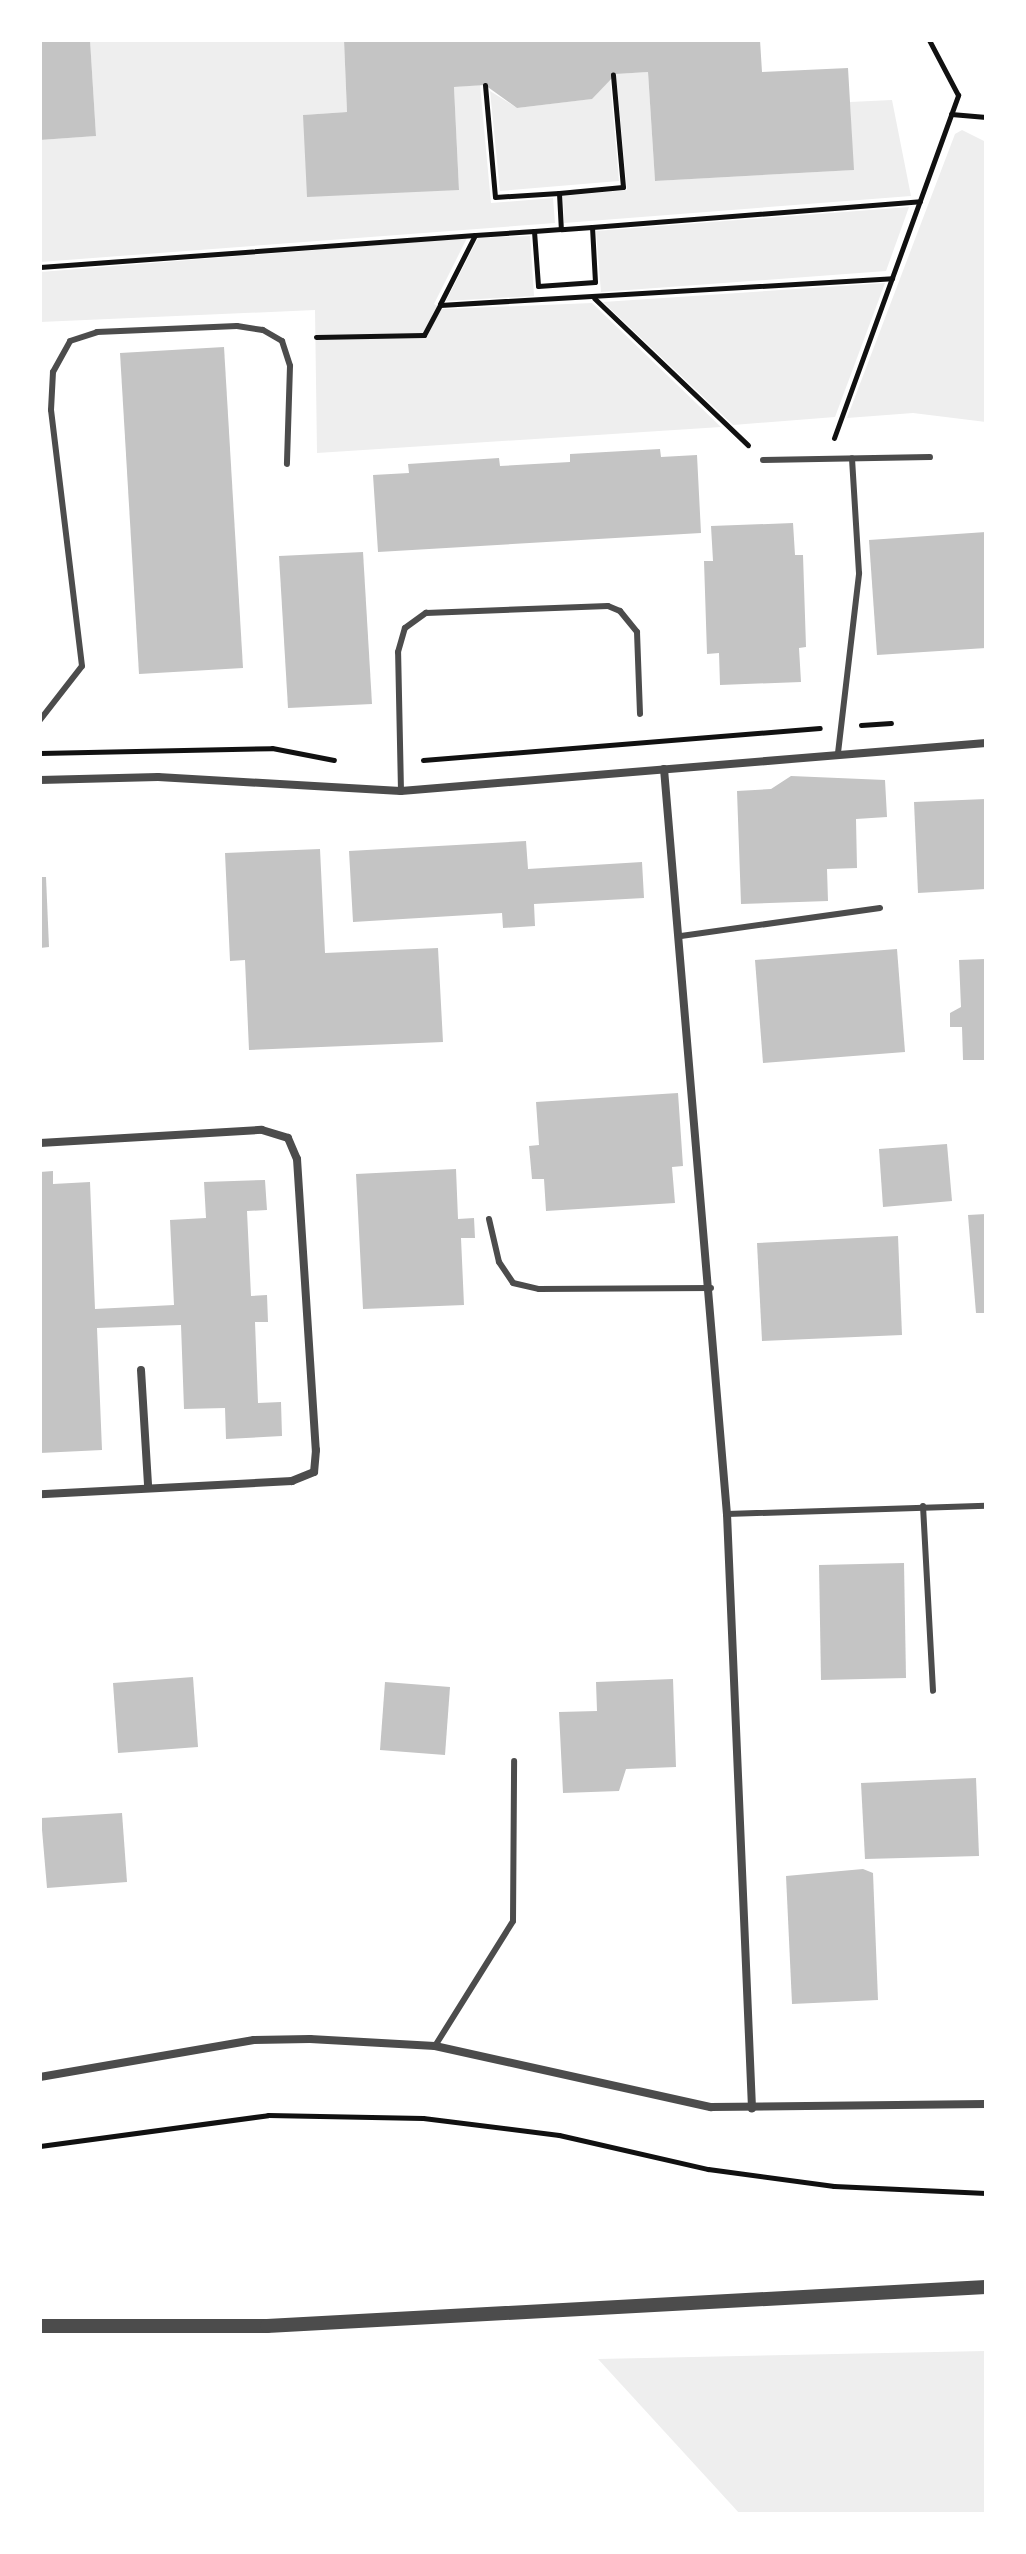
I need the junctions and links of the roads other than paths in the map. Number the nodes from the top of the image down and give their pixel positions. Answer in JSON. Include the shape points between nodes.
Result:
{"nodes":[{"id":1,"x":930,"y":457,"type":"dead end"},
{"id":2,"x":852,"y":458,"type":"junction"},
{"id":3,"x":763,"y":460,"type":"road end"},
{"id":4,"x":287,"y":464,"type":"dead end"},
{"id":5,"x":640,"y":714,"type":"dead end"},
{"id":6,"x":40,"y":720,"type":"edge"},
{"id":7,"x":986,"y":743,"type":"edge"},
{"id":8,"x":838,"y":753,"type":"junction"},
{"id":9,"x":664,"y":769,"type":"junction"},
{"id":10,"x":40,"y":780,"type":"edge"},
{"id":11,"x":401,"y":791,"type":"junction"},
{"id":12,"x":880,"y":908,"type":"dead end"},
{"id":13,"x":681,"y":936,"type":"junction"},
{"id":14,"x":40,"y":1143,"type":"edge"},
{"id":15,"x":489,"y":1219,"type":"dead end"},
{"id":16,"x":711,"y":1288,"type":"junction"},
{"id":17,"x":141,"y":1370,"type":"dead end"},
{"id":18,"x":148,"y":1485,"type":"junction"},
{"id":19,"x":40,"y":1494,"type":"edge"},
{"id":20,"x":923,"y":1506,"type":"junction"},
{"id":21,"x":986,"y":1506,"type":"edge"},
{"id":22,"x":727,"y":1514,"type":"junction"},
{"id":23,"x":933,"y":1691,"type":"dead end"},
{"id":24,"x":514,"y":1761,"type":"dead end"},
{"id":25,"x":435,"y":2046,"type":"junction"},
{"id":26,"x":40,"y":2077,"type":"edge"},
{"id":27,"x":986,"y":2104,"type":"edge"},
{"id":28,"x":752,"y":2108,"type":"junction"},
{"id":29,"x":986,"y":2287,"type":"edge"},
{"id":30,"x":40,"y":2326,"type":"edge"}],
"edges":[{"from":1,"to":2,"type":"lane"},
{"from":2,"to":3,"type":"lane"},
{"from":2,"to":8,"type":"lane","via":[[859,573]]},
{"from":4,"to":6,"type":"lane","via":[[290,366],[282,341],[263,330],[237,326],[97,332],[70,341],[53,372],[51,410],[82,666]]},
{"from":5,"to":11,"type":"lane","via":[[637,632],[620,611],[608,606],[426,613],[414,619],[399,640]]},
{"from":7,"to":8,"type":"street"},
{"from":8,"to":9,"type":"street"},
{"from":9,"to":11,"type":"street"},
{"from":9,"to":13,"type":"street"},
{"from":10,"to":11,"type":"street","via":[[158,777]]},
{"from":12,"to":13,"type":"lane"},
{"from":13,"to":16,"type":"street"},
{"from":14,"to":18,"type":"street","via":[[262,1130],[288,1138],[297,1159],[314,1472],[292,1481]]},
{"from":15,"to":16,"type":"lane","via":[[499,1262],[513,1283],[539,1289]]},
{"from":16,"to":22,"type":"street"},
{"from":17,"to":18,"type":"street"},
{"from":18,"to":19,"type":"street"},
{"from":20,"to":21,"type":"lane"},
{"from":20,"to":22,"type":"lane"},
{"from":20,"to":23,"type":"lane"},
{"from":22,"to":28,"type":"street"},
{"from":24,"to":25,"type":"lane","via":[[513,1921]]},
{"from":25,"to":26,"type":"street","via":[[254,2040]]},
{"from":25,"to":28,"type":"street","via":[[711,2107]]},
{"from":27,"to":28,"type":"street","via":[[940,2100]]},
{"from":29,"to":30,"type":"street","via":[[267,2326]]}]}
